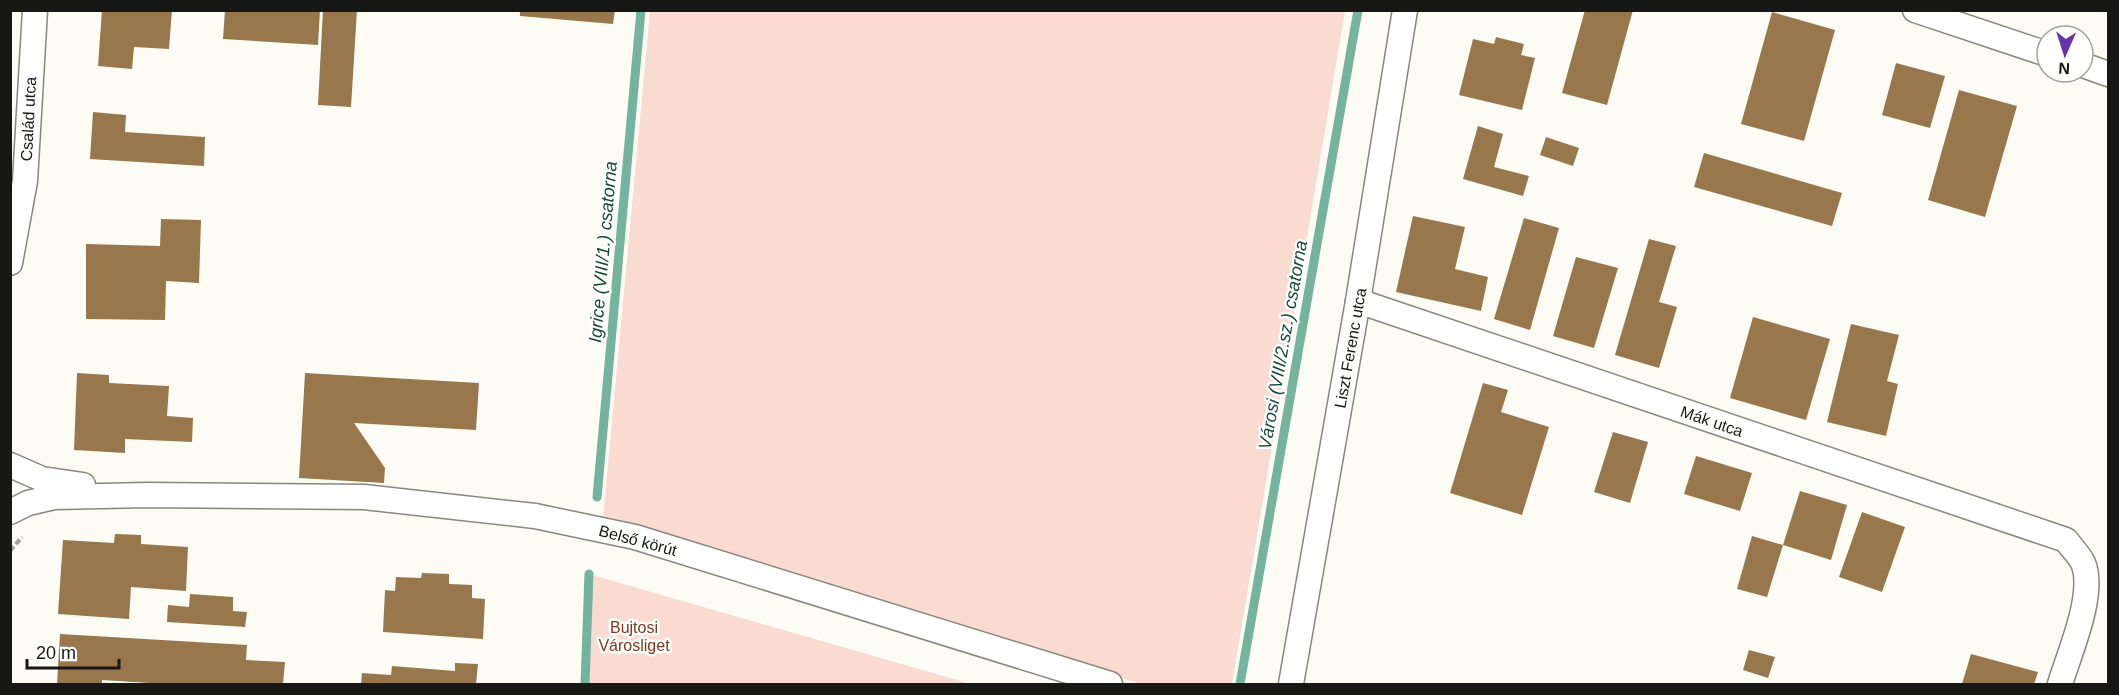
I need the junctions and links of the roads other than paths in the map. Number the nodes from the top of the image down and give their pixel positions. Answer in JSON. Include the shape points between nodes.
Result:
{"nodes":[{"id":1,"x":34,"y":10,"type":"edge"},
{"id":2,"x":1405,"y":10,"type":"edge"},
{"id":3,"x":1915,"y":10,"type":"edge"},
{"id":4,"x":2035,"y":50,"type":"edge"},
{"id":5,"x":10,"y":263,"type":"edge"},
{"id":6,"x":1358,"y":301,"type":"junction"},
{"id":7,"x":10,"y":465,"type":"edge"},
{"id":8,"x":148,"y":495,"type":"junction"},
{"id":9,"x":10,"y":512,"type":"edge"},
{"id":10,"x":1110,"y":684,"type":"edge"},
{"id":11,"x":1291,"y":684,"type":"edge"},
{"id":12,"x":2060,"y":684,"type":"edge"}],
"edges":[{"from":1,"to":5,"type":"street","name":"Család utca","via":[[24,181]]},
{"from":2,"to":6,"type":"street","name":"Liszt Ferenc utca"},
{"from":3,"to":4,"type":"street"},
{"from":6,"to":11,"type":"street","name":"Liszt Ferenc utca"},
{"from":6,"to":12,"type":"street","name":"Mák utca","via":[[2066,540],[2083,563],[2087,581],[2086,600]]},
{"from":7,"to":8,"type":"street","via":[[42,479]]},
{"from":8,"to":9,"type":"street","via":[[54,496]]},
{"from":8,"to":10,"type":"street","name":"Belső körút","via":[[364,497],[535,516],[634,537]]}]}
